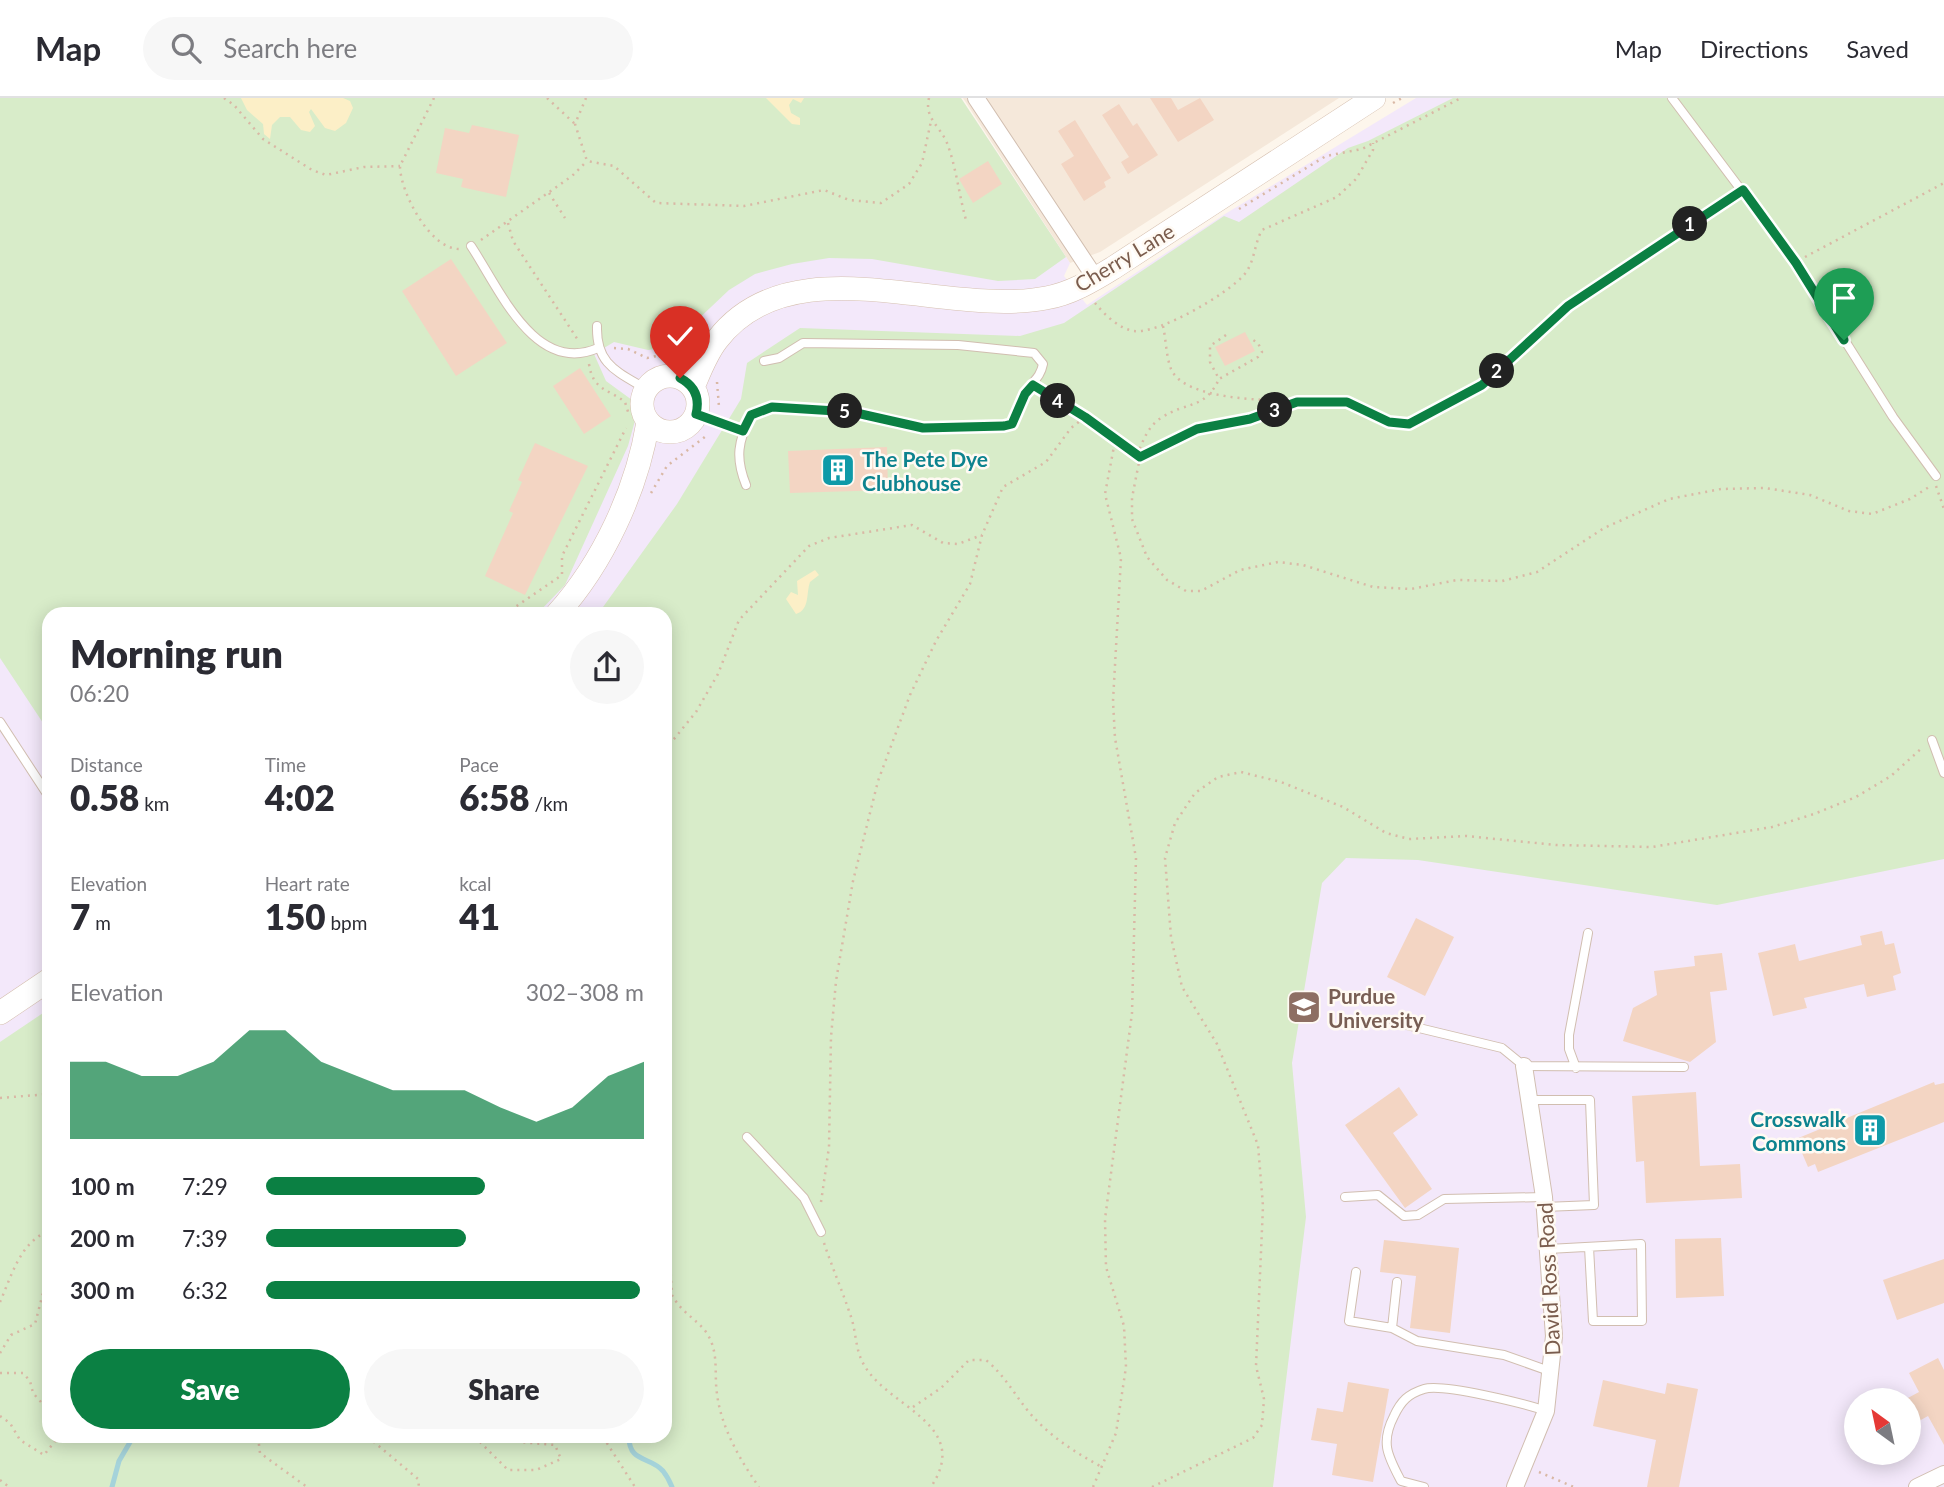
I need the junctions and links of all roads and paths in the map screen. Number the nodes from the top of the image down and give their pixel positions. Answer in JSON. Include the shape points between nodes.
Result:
{"nodes":[{"id":1,"x":224,"y":98,"type":"edge"},
{"id":2,"x":434,"y":98,"type":"edge"},
{"id":3,"x":547,"y":98,"type":"edge"},
{"id":4,"x":586,"y":98,"type":"edge"},
{"id":5,"x":929,"y":98,"type":"edge"},
{"id":6,"x":976,"y":98,"type":"edge"},
{"id":7,"x":1402,"y":98,"type":"edge"},
{"id":8,"x":1461,"y":98,"type":"edge"},
{"id":9,"x":1672,"y":98,"type":"edge"},
{"id":10,"x":1382,"y":102,"type":"edge"},
{"id":11,"x":931,"y":121,"type":"junction"},
{"id":12,"x":575,"y":124,"type":"junction"},
{"id":13,"x":1373,"y":143,"type":"junction"},
{"id":14,"x":587,"y":161,"type":"junction"},
{"id":15,"x":400,"y":166,"type":"junction"},
{"id":16,"x":1944,"y":183,"type":"edge"},
{"id":17,"x":1743,"y":190,"type":"junction"},
{"id":18,"x":549,"y":193,"type":"junction"},
{"id":19,"x":1219,"y":198,"type":"junction"},
{"id":20,"x":565,"y":218,"type":"dead end"},
{"id":21,"x":965,"y":220,"type":"dead end"},
{"id":22,"x":508,"y":223,"type":"junction"},
{"id":23,"x":471,"y":246,"type":"junction"},
{"id":24,"x":1796,"y":263,"type":"junction"},
{"id":25,"x":1096,"y":278,"type":"junction"},
{"id":26,"x":1095,"y":303,"type":"dead end"},
{"id":27,"x":597,"y":326,"type":"dead end"},
{"id":28,"x":1163,"y":326,"type":"junction"},
{"id":29,"x":1226,"y":335,"type":"dead end"},
{"id":30,"x":1253,"y":340,"type":"dead end"},
{"id":31,"x":584,"y":348,"type":"dead end"},
{"id":32,"x":598,"y":348,"type":"junction"},
{"id":33,"x":611,"y":349,"type":"dead end"},
{"id":34,"x":685,"y":350,"type":"dead end"},
{"id":35,"x":764,"y":361,"type":"dead end"},
{"id":36,"x":589,"y":364,"type":"dead end"},
{"id":37,"x":715,"y":377,"type":"dead end"},
{"id":38,"x":1219,"y":379,"type":"junction"},
{"id":39,"x":683,"y":382,"type":"junction"},
{"id":40,"x":1033,"y":385,"type":"junction"},
{"id":41,"x":646,"y":389,"type":"junction"},
{"id":42,"x":1213,"y":393,"type":"junction"},
{"id":43,"x":1297,"y":402,"type":"junction"},
{"id":44,"x":719,"y":407,"type":"dead end"},
{"id":45,"x":696,"y":414,"type":"junction"},
{"id":46,"x":1085,"y":417,"type":"junction"},
{"id":47,"x":658,"y":427,"type":"junction"},
{"id":48,"x":743,"y":431,"type":"junction"},
{"id":49,"x":1115,"y":440,"type":"junction"},
{"id":50,"x":1139,"y":456,"type":"junction"},
{"id":51,"x":1936,"y":476,"type":"dead end"},
{"id":52,"x":746,"y":485,"type":"dead end"},
{"id":53,"x":1944,"y":509,"type":"edge"},
{"id":54,"x":982,"y":535,"type":"junction"},
{"id":55,"x":515,"y":607,"type":"edge"},
{"id":56,"x":562,"y":607,"type":"edge"},
{"id":57,"x":0,"y":722,"type":"edge"},
{"id":58,"x":1932,"y":740,"type":"joint"},
{"id":59,"x":672,"y":741,"type":"edge"},
{"id":60,"x":1944,"y":773,"type":"edge"},
{"id":61,"x":42,"y":786,"type":"edge"},
{"id":62,"x":1588,"y":933,"type":"dead end"},
{"id":63,"x":42,"y":986,"type":"edge"},
{"id":64,"x":0,"y":1013,"type":"edge"},
{"id":65,"x":1394,"y":1021,"type":"dead end"},
{"id":66,"x":1524,"y":1066,"type":"junction"},
{"id":67,"x":1684,"y":1066,"type":"dead end"},
{"id":68,"x":1576,"y":1068,"type":"junction"},
{"id":69,"x":42,"y":1095,"type":"edge"},
{"id":70,"x":0,"y":1098,"type":"edge"},
{"id":71,"x":1529,"y":1100,"type":"junction"},
{"id":72,"x":747,"y":1137,"type":"dead end"},
{"id":73,"x":1345,"y":1197,"type":"dead end"},
{"id":74,"x":1544,"y":1202,"type":"junction"},
{"id":75,"x":821,"y":1232,"type":"junction"},
{"id":76,"x":42,"y":1234,"type":"edge"},
{"id":77,"x":1589,"y":1247,"type":"junction"},
{"id":78,"x":1548,"y":1249,"type":"junction"},
{"id":79,"x":1356,"y":1272,"type":"dead end"},
{"id":80,"x":1397,"y":1282,"type":"dead end"},
{"id":81,"x":672,"y":1295,"type":"edge"},
{"id":82,"x":42,"y":1297,"type":"edge"},
{"id":83,"x":0,"y":1302,"type":"edge"},
{"id":84,"x":1392,"y":1328,"type":"junction"},
{"id":85,"x":0,"y":1353,"type":"edge"},
{"id":86,"x":1552,"y":1372,"type":"junction"},
{"id":87,"x":0,"y":1373,"type":"edge"},
{"id":88,"x":42,"y":1403,"type":"edge"},
{"id":89,"x":913,"y":1408,"type":"junction"},
{"id":90,"x":1546,"y":1411,"type":"junction"},
{"id":91,"x":0,"y":1416,"type":"edge"},
{"id":92,"x":54,"y":1443,"type":"edge"},
{"id":93,"x":259,"y":1443,"type":"edge"},
{"id":94,"x":375,"y":1443,"type":"edge"},
{"id":95,"x":481,"y":1443,"type":"edge"},
{"id":96,"x":538,"y":1443,"type":"edge"},
{"id":97,"x":607,"y":1443,"type":"edge"},
{"id":98,"x":1524,"y":1465,"type":"junction"},
{"id":99,"x":1102,"y":1467,"type":"junction"},
{"id":100,"x":1944,"y":1474,"type":"edge"},
{"id":101,"x":0,"y":1480,"type":"edge"},
{"id":102,"x":9,"y":1487,"type":"edge"},
{"id":103,"x":307,"y":1487,"type":"edge"},
{"id":104,"x":419,"y":1487,"type":"edge"},
{"id":105,"x":635,"y":1487,"type":"edge"},
{"id":106,"x":760,"y":1487,"type":"edge"},
{"id":107,"x":931,"y":1487,"type":"edge"},
{"id":108,"x":1093,"y":1487,"type":"edge"},
{"id":109,"x":1152,"y":1487,"type":"edge"},
{"id":110,"x":1424,"y":1487,"type":"edge"},
{"id":111,"x":1515,"y":1487,"type":"edge"},
{"id":112,"x":1574,"y":1487,"type":"edge"},
{"id":113,"x":1917,"y":1487,"type":"edge"}],
"edges":[{"from":1,"to":15,"type":"path","via":[[263,139],[312,170],[326,175]]},
{"from":2,"to":15,"type":"path"},
{"from":3,"to":12,"type":"path"},
{"from":4,"to":12,"type":"path"},
{"from":5,"to":11,"type":"path"},
{"from":6,"to":25,"type":"street"},
{"from":7,"to":10,"type":"path"},
{"from":8,"to":13,"type":"path"},
{"from":9,"to":17,"type":"lane"},
{"from":10,"to":19,"type":"street","name":"Cherry Lane"},
{"from":11,"to":14,"type":"path","via":[[922,163],[909,184],[881,203],[849,200],[824,190],[744,206],[656,203],[614,166]]},
{"from":11,"to":21,"type":"path","via":[[946,142]]},
{"from":12,"to":14,"type":"path"},
{"from":13,"to":19,"type":"path","via":[[1326,156],[1243,209],[1227,206]]},
{"from":13,"to":28,"type":"path","via":[[1347,190],[1268,225],[1258,236],[1251,264],[1236,283]]},
{"from":14,"to":18,"type":"path"},
{"from":15,"to":23,"type":"path","via":[[400,179],[415,213],[450,249]]},
{"from":16,"to":24,"type":"path"},
{"from":17,"to":24,"type":"lane"},
{"from":17,"to":43,"type":"path","via":[[1568,306],[1482,385],[1409,424],[1389,422],[1347,402]]},
{"from":18,"to":20,"type":"path"},
{"from":18,"to":22,"type":"path"},
{"from":19,"to":25,"type":"street","name":"Cherry Lane"},
{"from":22,"to":23,"type":"path"},
{"from":22,"to":31,"type":"path","via":[[513,241]]},
{"from":23,"to":32,"type":"lane","via":[[527,332],[541,344],[563,355],[586,354]]},
{"from":24,"to":51,"type":"lane"},
{"from":25,"to":39,"type":"street","name":"Cherry Lane","via":[[1047,298],[1015,302],[833,288],[767,301],[718,340]]},
{"from":26,"to":28,"type":"path","via":[[1105,316],[1132,331]]},
{"from":27,"to":32,"type":"lane"},
{"from":28,"to":42,"type":"path","via":[[1171,369],[1196,389]]},
{"from":29,"to":38,"type":"path","via":[[1210,346],[1208,354]]},
{"from":30,"to":38,"type":"path","via":[[1262,352],[1258,357]]},
{"from":32,"to":41,"type":"lane","via":[[619,373]]},
{"from":33,"to":34,"type":"path","via":[[628,349],[647,358]]},
{"from":35,"to":40,"type":"lane","via":[[779,358],[803,343],[958,345],[1034,353],[1043,364]]},
{"from":36,"to":55,"type":"path","via":[[602,391],[625,402],[629,422],[562,556],[562,575]]},
{"from":37,"to":44,"type":"path"},
{"from":38,"to":42,"type":"path"},
{"from":39,"to":41,"type":"street","via":[[658,379]]},
{"from":39,"to":45,"type":"street","via":[[698,405]]},
{"from":40,"to":46,"type":"path"},
{"from":40,"to":48,"type":"lane","via":[[1012,424],[1004,426],[923,428],[852,412],[772,407],[751,415]]},
{"from":41,"to":47,"type":"street","via":[[642,406]]},
{"from":42,"to":43,"type":"path"},
{"from":42,"to":50,"type":"path","via":[[1203,402],[1161,417],[1149,429]]},
{"from":43,"to":50,"type":"path","via":[[1250,419],[1197,429]]},
{"from":45,"to":47,"type":"street","via":[[685,428]]},
{"from":45,"to":48,"type":"lane"},
{"from":46,"to":49,"type":"path"},
{"from":46,"to":54,"type":"path","via":[[1070,428],[1046,462],[1003,486]]},
{"from":47,"to":56,"type":"street","via":[[603,548]]},
{"from":48,"to":52,"type":"lane","via":[[738,464]]},
{"from":49,"to":50,"type":"path"},
{"from":49,"to":99,"type":"path","via":[[1105,494],[1121,558],[1113,701],[1136,858],[1132,1013],[1105,1219],[1106,1266],[1124,1326],[1126,1367],[1116,1433]]},
{"from":50,"to":53,"type":"path","via":[[1132,519],[1147,557],[1167,580],[1186,591],[1201,591],[1240,570],[1278,562],[1373,587],[1410,589],[1457,580],[1502,581],[1537,572],[1627,515],[1669,499],[1721,489],[1765,488],[1810,495],[1849,511],[1872,514],[1910,499],[1934,483]]},
{"from":54,"to":59,"type":"path","via":[[943,544],[912,525],[829,538],[809,546],[739,620],[718,674]]},
{"from":54,"to":75,"type":"path","via":[[970,584],[936,641],[893,736],[853,881],[836,981]]},
{"from":57,"to":61,"type":"lane"},
{"from":58,"to":60,"type":"lane"},
{"from":58,"to":109,"type":"path","via":[[1891,776],[1814,814],[1772,827],[1652,847],[1556,845],[1466,836],[1409,839],[1386,833],[1343,807],[1281,782],[1241,772],[1218,776],[1195,793],[1175,823],[1165,858],[1171,937],[1182,987],[1216,1045],[1258,1145],[1263,1206],[1256,1366],[1264,1399],[1262,1425],[1253,1438]]},
{"from":62,"to":68,"type":"lane","via":[[1569,1035]]},
{"from":63,"to":64,"type":"street"},
{"from":65,"to":66,"type":"lane","via":[[1502,1048]]},
{"from":66,"to":68,"type":"lane"},
{"from":66,"to":71,"type":"street","name":"David Ross Road"},
{"from":67,"to":68,"type":"lane"},
{"from":69,"to":70,"type":"path"},
{"from":71,"to":74,"type":"street","name":"David Ross Road"},
{"from":71,"to":74,"type":"lane","via":[[1590,1100],[1594,1205]]},
{"from":72,"to":75,"type":"lane","via":[[804,1198]]},
{"from":73,"to":74,"type":"lane","via":[[1378,1195],[1404,1216],[1418,1215],[1444,1199]]},
{"from":74,"to":78,"type":"street","name":"David Ross Road"},
{"from":75,"to":89,"type":"path","via":[[862,1361],[877,1385]]},
{"from":76,"to":83,"type":"path","via":[[20,1256]]},
{"from":77,"to":77,"type":"lane","via":[[1641,1244],[1642,1321],[1593,1321]]},
{"from":77,"to":78,"type":"lane"},
{"from":78,"to":86,"type":"street","name":"David Ross Road"},
{"from":79,"to":84,"type":"lane","via":[[1349,1321]]},
{"from":80,"to":84,"type":"lane"},
{"from":81,"to":106,"type":"path","via":[[680,1310],[708,1334],[717,1358],[721,1415]]},
{"from":82,"to":85,"type":"path","via":[[35,1324],[11,1335]]},
{"from":84,"to":86,"type":"lane","via":[[1417,1341],[1504,1355]]},
{"from":86,"to":90,"type":"street","name":"David Ross Road"},
{"from":87,"to":88,"type":"path","via":[[23,1373]]},
{"from":89,"to":99,"type":"path","via":[[969,1360],[986,1360],[1004,1375],[1028,1411],[1057,1440]]},
{"from":89,"to":107,"type":"path","via":[[939,1437],[942,1471]]},
{"from":90,"to":98,"type":"street","name":"David Ross Road"},
{"from":90,"to":110,"type":"lane","via":[[1516,1400],[1427,1388],[1402,1399],[1389,1426],[1385,1452],[1401,1481]]},
{"from":91,"to":92,"type":"path","via":[[20,1440],[44,1455]]},
{"from":93,"to":103,"type":"path","via":[[260,1453]]},
{"from":94,"to":104,"type":"path","via":[[418,1479]]},
{"from":95,"to":96,"type":"path","via":[[508,1470],[536,1470],[561,1459],[555,1444]]},
{"from":97,"to":105,"type":"path"},
{"from":98,"to":111,"type":"street","name":"David Ross Road"},
{"from":98,"to":112,"type":"path"},
{"from":99,"to":108,"type":"path"},
{"from":100,"to":113,"type":"street"},
{"from":101,"to":102,"type":"path"}]}
